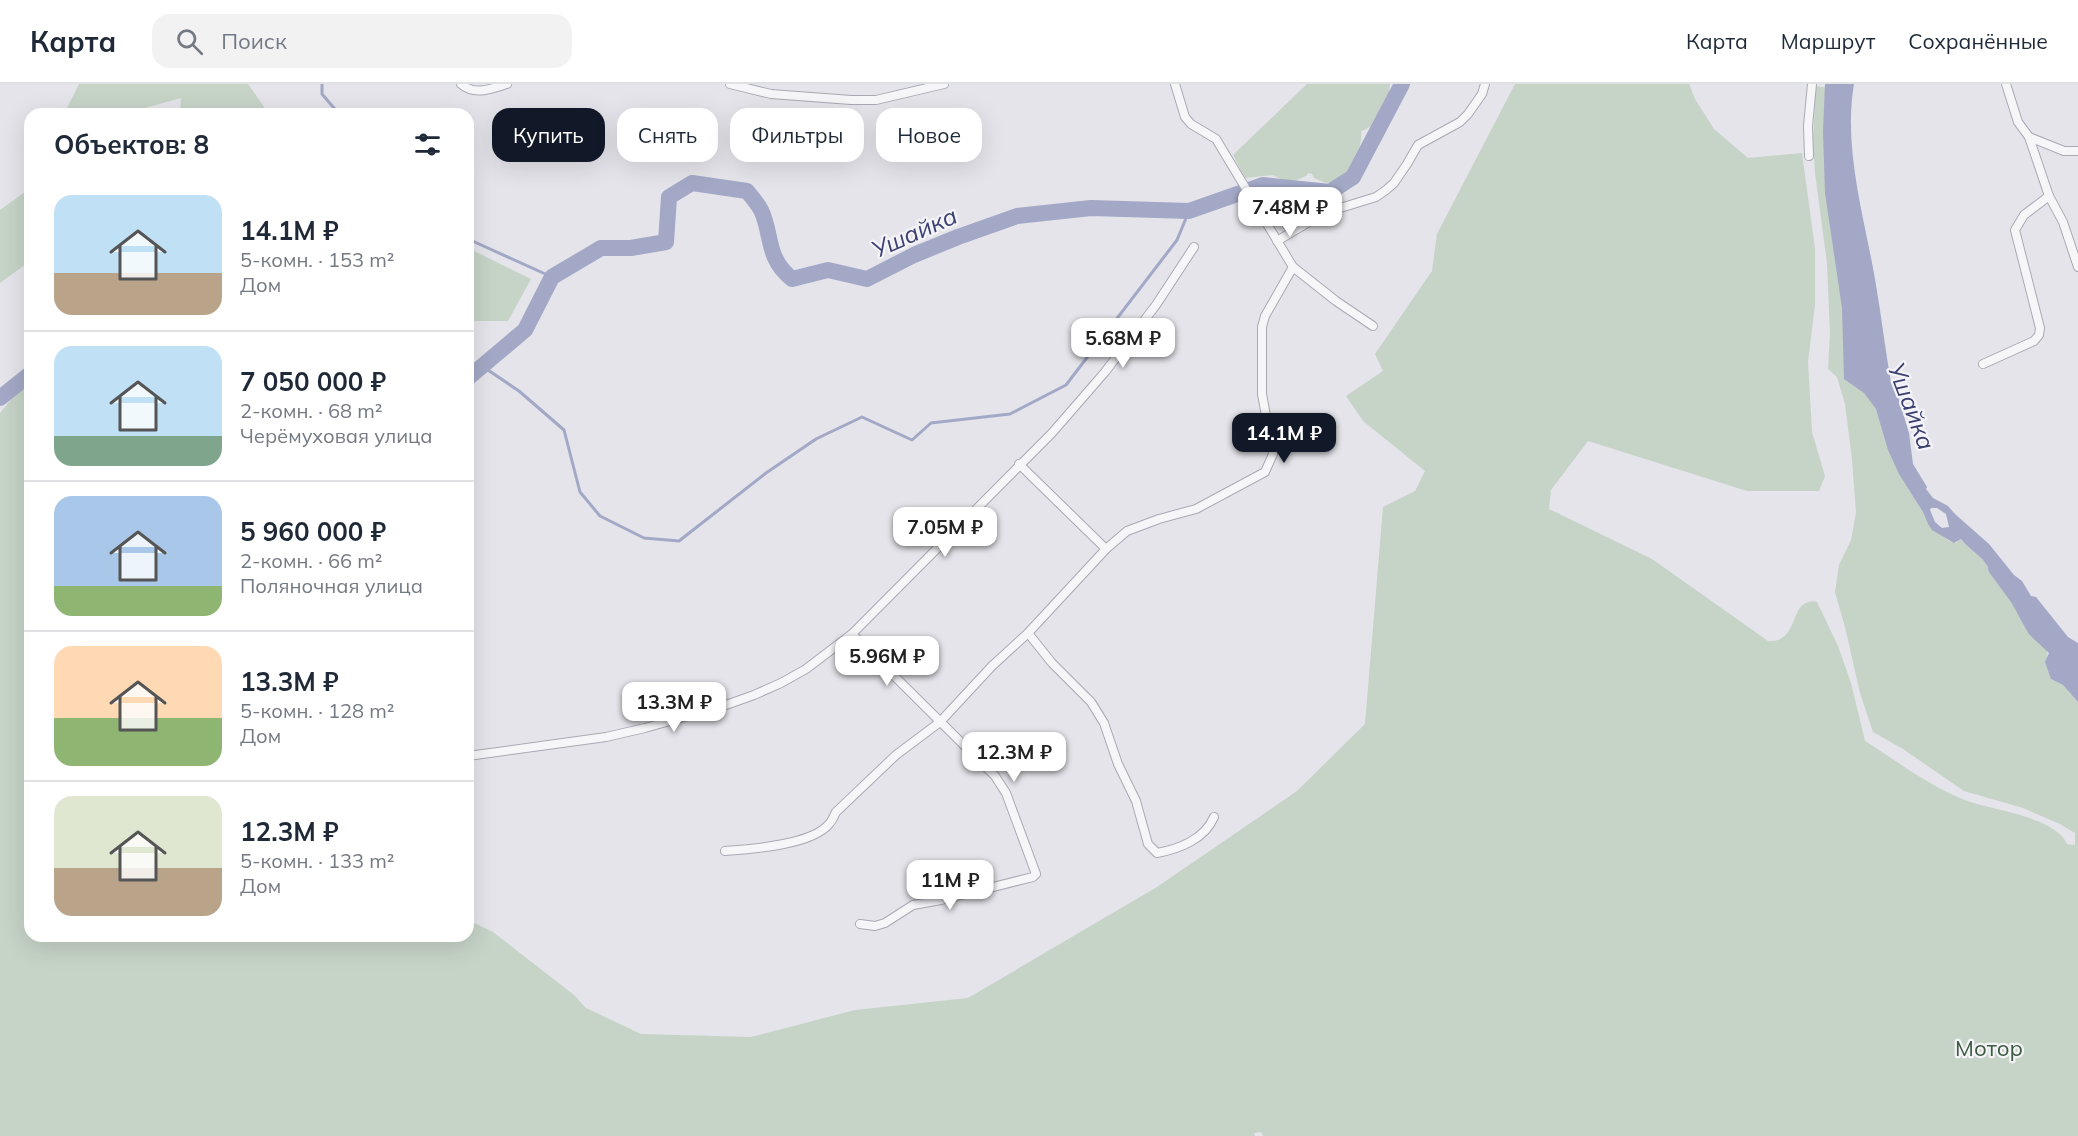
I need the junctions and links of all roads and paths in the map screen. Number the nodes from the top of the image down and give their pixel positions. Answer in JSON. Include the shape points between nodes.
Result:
{"nodes":[{"id":1,"x":461,"y":84,"type":"edge"},
{"id":2,"x":507,"y":84,"type":"edge"},
{"id":3,"x":730,"y":84,"type":"edge"},
{"id":4,"x":944,"y":84,"type":"edge"},
{"id":5,"x":1175,"y":84,"type":"edge"},
{"id":6,"x":1485,"y":84,"type":"edge"},
{"id":7,"x":1812,"y":84,"type":"edge"},
{"id":8,"x":2006,"y":84,"type":"edge"},
{"id":9,"x":2029,"y":137,"type":"junction"},
{"id":10,"x":2078,"y":151,"type":"edge"},
{"id":11,"x":1809,"y":156,"type":"dead end"},
{"id":12,"x":2049,"y":196,"type":"junction"},
{"id":13,"x":1276,"y":241,"type":"junction"},
{"id":14,"x":1194,"y":247,"type":"dead end"},
{"id":15,"x":1293,"y":267,"type":"junction"},
{"id":16,"x":2078,"y":267,"type":"edge"},
{"id":17,"x":1373,"y":326,"type":"dead end"},
{"id":18,"x":1983,"y":364,"type":"dead end"},
{"id":19,"x":1019,"y":464,"type":"junction"},
{"id":20,"x":1106,"y":549,"type":"junction"},
{"id":21,"x":852,"y":633,"type":"junction"},
{"id":22,"x":1028,"y":633,"type":"junction"},
{"id":23,"x":940,"y":722,"type":"junction"},
{"id":24,"x":474,"y":755,"type":"edge"},
{"id":25,"x":1214,"y":816,"type":"dead end"},
{"id":26,"x":725,"y":851,"type":"dead end"},
{"id":27,"x":860,"y":924,"type":"dead end"}],
"edges":[{"from":1,"to":2,"type":"street","via":[[476,92]]},
{"from":3,"to":4,"type":"street","via":[[771,94],[876,100]]},
{"from":5,"to":13,"type":"street","via":[[1185,117],[1216,139]]},
{"from":6,"to":13,"type":"street","via":[[1468,114],[1418,145],[1394,183],[1377,197],[1324,213]]},
{"from":7,"to":11,"type":"street"},
{"from":8,"to":9,"type":"street","via":[[2018,122]]},
{"from":9,"to":10,"type":"street","via":[[2064,151]]},
{"from":9,"to":12,"type":"street"},
{"from":12,"to":16,"type":"street","via":[[2063,222]]},
{"from":12,"to":18,"type":"street","via":[[2024,215],[2015,230],[2039,335],[2034,341]]},
{"from":13,"to":15,"type":"street"},
{"from":14,"to":19,"type":"street","via":[[1105,372]]},
{"from":15,"to":17,"type":"street"},
{"from":15,"to":20,"type":"street","via":[[1262,327],[1262,394],[1273,454],[1265,472],[1196,509],[1127,531]]},
{"from":19,"to":20,"type":"street"},
{"from":19,"to":21,"type":"street"},
{"from":20,"to":22,"type":"street"},
{"from":21,"to":23,"type":"street"},
{"from":21,"to":24,"type":"street","via":[[806,669],[726,705],[606,737]]},
{"from":22,"to":23,"type":"street"},
{"from":22,"to":25,"type":"street","via":[[1091,702],[1104,723],[1136,801],[1148,844],[1157,853],[1188,844],[1210,828]]},
{"from":23,"to":26,"type":"street","via":[[896,755],[836,812],[823,830],[785,843]]},
{"from":23,"to":27,"type":"street","via":[[995,776],[1006,793],[1036,874],[913,905],[874,926]]}]}
